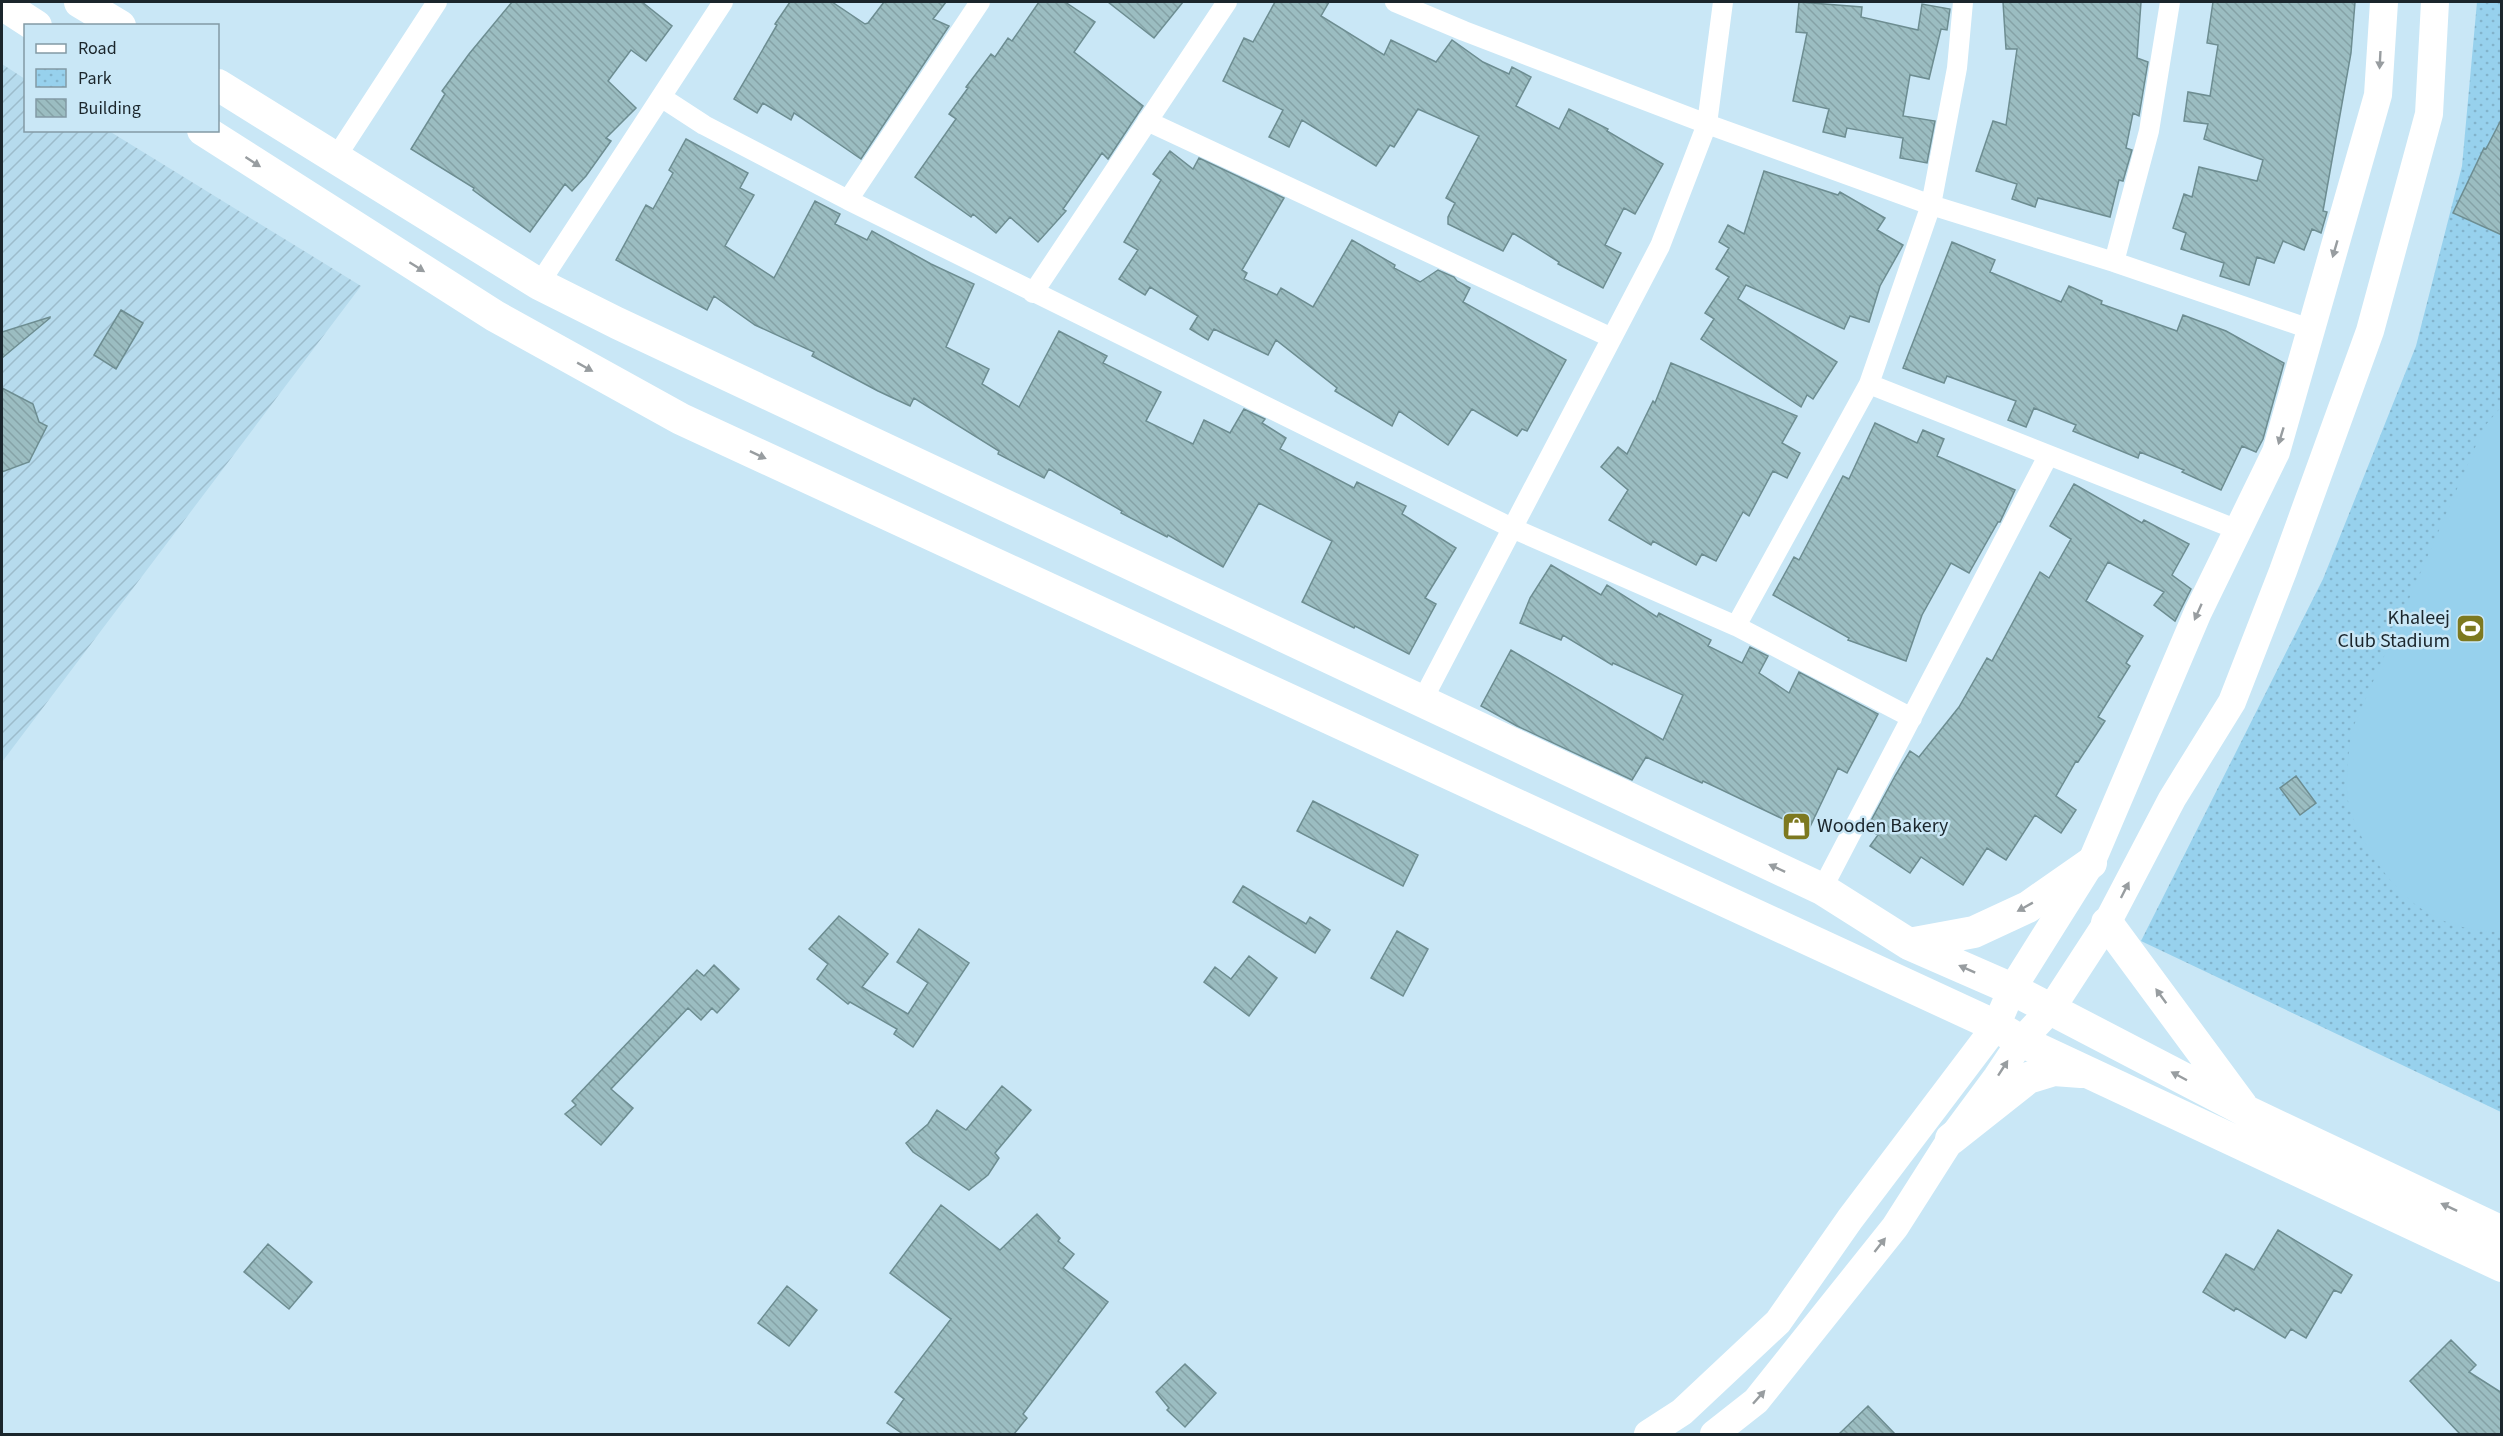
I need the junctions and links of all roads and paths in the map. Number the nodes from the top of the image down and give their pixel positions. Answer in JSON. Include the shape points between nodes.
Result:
{"nodes":[{"id":1,"x":80,"y":2,"type":"edge"},
{"id":2,"x":437,"y":2,"type":"edge"},
{"id":3,"x":723,"y":2,"type":"edge"},
{"id":4,"x":980,"y":2,"type":"edge"},
{"id":5,"x":1227,"y":2,"type":"edge"},
{"id":6,"x":1395,"y":2,"type":"edge"},
{"id":7,"x":1724,"y":2,"type":"edge"},
{"id":8,"x":1963,"y":2,"type":"edge"},
{"id":9,"x":2170,"y":2,"type":"edge"},
{"id":10,"x":2384,"y":2,"type":"edge"},
{"id":11,"x":2435,"y":2,"type":"edge"},
{"id":12,"x":2,"y":4,"type":"edge"},
{"id":13,"x":33,"y":24,"type":"edge"},
{"id":14,"x":117,"y":24,"type":"edge"},
{"id":15,"x":219,"y":86,"type":"edge"},
{"id":16,"x":661,"y":97,"type":"junction"},
{"id":17,"x":1148,"y":121,"type":"junction"},
{"id":18,"x":1707,"y":124,"type":"junction"},
{"id":19,"x":206,"y":132,"type":"edge"},
{"id":20,"x":336,"y":157,"type":"junction"},
{"id":21,"x":848,"y":200,"type":"junction"},
{"id":22,"x":1931,"y":205,"type":"junction"},
{"id":23,"x":2114,"y":262,"type":"junction"},
{"id":24,"x":539,"y":284,"type":"junction"},
{"id":25,"x":1033,"y":293,"type":"junction"},
{"id":26,"x":2313,"y":330,"type":"junction"},
{"id":27,"x":1611,"y":338,"type":"junction"},
{"id":28,"x":1869,"y":384,"type":"junction"},
{"id":29,"x":2048,"y":456,"type":"junction"},
{"id":30,"x":1512,"y":528,"type":"junction"},
{"id":31,"x":2238,"y":530,"type":"junction"},
{"id":32,"x":1736,"y":626,"type":"junction"},
{"id":33,"x":1422,"y":701,"type":"junction"},
{"id":34,"x":1912,"y":718,"type":"junction"},
{"id":35,"x":2091,"y":863,"type":"junction"},
{"id":36,"x":1822,"y":889,"type":"junction"},
{"id":37,"x":2107,"y":923,"type":"junction"},
{"id":38,"x":1909,"y":944,"type":"junction"},
{"id":39,"x":2012,"y":989,"type":"junction"},
{"id":40,"x":2051,"y":1009,"type":"junction"},
{"id":41,"x":2008,"y":1033,"type":"junction"},
{"id":42,"x":2088,"y":1072,"type":"junction"},
{"id":43,"x":2246,"y":1111,"type":"junction"},
{"id":44,"x":1951,"y":1139,"type":"junction"},
{"id":45,"x":2502,"y":1232,"type":"edge"},
{"id":46,"x":2502,"y":1266,"type":"edge"},
{"id":47,"x":1648,"y":1434,"type":"edge"},
{"id":48,"x":1714,"y":1434,"type":"edge"}],
"edges":[{"from":1,"to":14,"type":"main road"},
{"from":2,"to":20,"type":"street"},
{"from":3,"to":16,"type":"street"},
{"from":4,"to":21,"type":"street"},
{"from":5,"to":17,"type":"street"},
{"from":6,"to":18,"type":"street"},
{"from":7,"to":18,"type":"street"},
{"from":8,"to":22,"type":"street","via":[[1957,68]]},
{"from":9,"to":23,"type":"street","via":[[2149,131]]},
{"from":10,"to":26,"type":"street","one_way":true,"via":[[2378,95]]},
{"from":37,"to":11,"type":"street","one_way":true,"via":[[2172,799],[2232,702],[2370,331],[2429,114]]},
{"from":12,"to":13,"type":"main road"},
{"from":15,"to":20,"type":"main road"},
{"from":16,"to":21,"type":"street","via":[[704,125]]},
{"from":16,"to":24,"type":"street"},
{"from":17,"to":25,"type":"street"},
{"from":17,"to":27,"type":"street"},
{"from":18,"to":22,"type":"street"},
{"from":18,"to":27,"type":"street","via":[[1660,246]]},
{"from":19,"to":41,"type":"main road","one_way":true,"via":[[495,316],[681,419]]},
{"from":20,"to":24,"type":"main road"},
{"from":21,"to":25,"type":"street"},
{"from":22,"to":23,"type":"street"},
{"from":22,"to":28,"type":"street"},
{"from":23,"to":26,"type":"street"},
{"from":24,"to":33,"type":"main road"},
{"from":25,"to":30,"type":"street"},
{"from":26,"to":31,"type":"street","one_way":true,"via":[[2276,452]]},
{"from":27,"to":30,"type":"street"},
{"from":28,"to":29,"type":"street"},
{"from":28,"to":32,"type":"street"},
{"from":29,"to":31,"type":"street"},
{"from":29,"to":34,"type":"street"},
{"from":30,"to":32,"type":"street"},
{"from":30,"to":33,"type":"street"},
{"from":31,"to":35,"type":"street","one_way":true,"via":[[2198,612]]},
{"from":32,"to":34,"type":"street"},
{"from":36,"to":33,"type":"main road","one_way":true},
{"from":34,"to":36,"type":"street"},
{"from":35,"to":38,"type":"main road","one_way":true,"via":[[2028,907],[1974,932]]},
{"from":35,"to":39,"type":"street"},
{"from":36,"to":38,"type":"main road"},
{"from":37,"to":40,"type":"street"},
{"from":43,"to":37,"type":"main road","one_way":true},
{"from":39,"to":38,"type":"main road","one_way":true},
{"from":39,"to":40,"type":"main road"},
{"from":39,"to":41,"type":"street"},
{"from":40,"to":41,"type":"street"},
{"from":43,"to":40,"type":"main road","one_way":true},
{"from":41,"to":42,"type":"main road"},
{"from":44,"to":41,"type":"street","one_way":true},
{"from":41,"to":47,"type":"street","via":[[1850,1219],[1778,1322],[1682,1412]]},
{"from":42,"to":44,"type":"main road","via":[[2054,1070],[2028,1078]]},
{"from":42,"to":46,"type":"main road"},
{"from":45,"to":43,"type":"main road","one_way":true},
{"from":48,"to":44,"type":"street","one_way":true,"via":[[1756,1401],[1895,1227]]}]}
